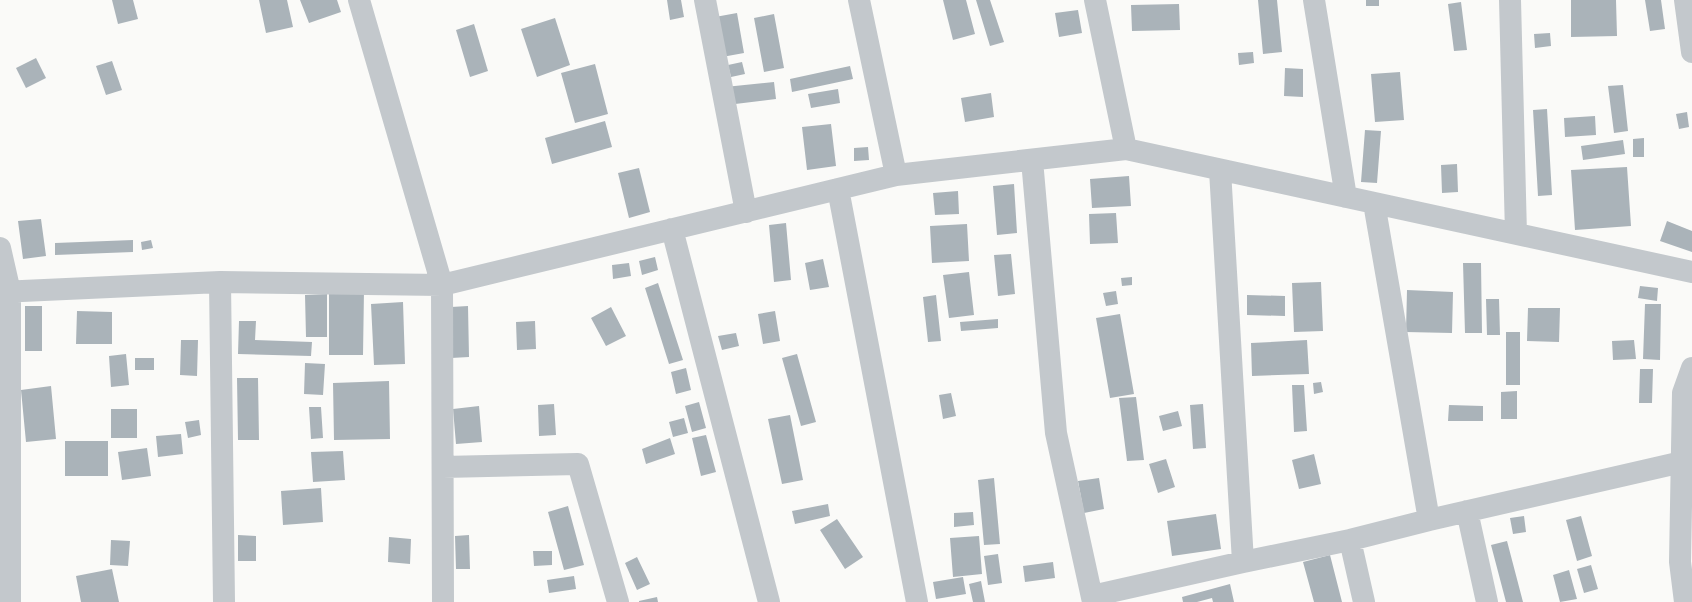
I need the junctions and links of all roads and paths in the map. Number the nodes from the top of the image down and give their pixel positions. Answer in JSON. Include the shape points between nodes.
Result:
{"nodes":[{"id":1,"x":359,"y":0,"type":"edge"},
{"id":2,"x":705,"y":0,"type":"edge"},
{"id":3,"x":859,"y":0,"type":"edge"},
{"id":4,"x":1095,"y":0,"type":"edge"},
{"id":5,"x":1314,"y":0,"type":"edge"},
{"id":6,"x":1510,"y":0,"type":"edge"},
{"id":7,"x":1685,"y":0,"type":"edge"},
{"id":8,"x":1692,"y":52,"type":"edge"},
{"id":9,"x":1126,"y":149,"type":"junction"},
{"id":10,"x":1032,"y":160,"type":"junction"},
{"id":11,"x":1220,"y":170,"type":"junction"},
{"id":12,"x":896,"y":175,"type":"junction"},
{"id":13,"x":838,"y":189,"type":"junction"},
{"id":14,"x":1346,"y":197,"type":"junction"},
{"id":15,"x":1374,"y":203,"type":"junction"},
{"id":16,"x":746,"y":212,"type":"junction"},
{"id":17,"x":672,"y":229,"type":"junction"},
{"id":18,"x":1516,"y":234,"type":"junction"},
{"id":19,"x":0,"y":248,"type":"edge"},
{"id":20,"x":1692,"y":272,"type":"edge"},
{"id":21,"x":220,"y":282,"type":"junction"},
{"id":22,"x":442,"y":285,"type":"junction"},
{"id":23,"x":5,"y":292,"type":"edge"},
{"id":24,"x":1692,"y":368,"type":"edge"},
{"id":25,"x":1682,"y":462,"type":"junction"},
{"id":26,"x":443,"y":467,"type":"junction"},
{"id":27,"x":1467,"y":511,"type":"junction"},
{"id":28,"x":1429,"y":520,"type":"junction"},
{"id":29,"x":1350,"y":540,"type":"junction"},
{"id":30,"x":1243,"y":562,"type":"junction"},
{"id":31,"x":1093,"y":599,"type":"edge"},
{"id":32,"x":10,"y":602,"type":"edge"},
{"id":33,"x":224,"y":602,"type":"edge"},
{"id":34,"x":443,"y":602,"type":"edge"},
{"id":35,"x":618,"y":602,"type":"edge"},
{"id":36,"x":768,"y":602,"type":"edge"},
{"id":37,"x":917,"y":602,"type":"edge"},
{"id":38,"x":1364,"y":602,"type":"edge"},
{"id":39,"x":1487,"y":602,"type":"edge"},
{"id":40,"x":1685,"y":602,"type":"edge"}],
"edges":[{"from":1,"to":22,"type":"street"},
{"from":2,"to":16,"type":"street"},
{"from":3,"to":12,"type":"street"},
{"from":4,"to":9,"type":"street"},
{"from":5,"to":14,"type":"street"},
{"from":6,"to":18,"type":"street"},
{"from":7,"to":8,"type":"street"},
{"from":9,"to":10,"type":"street"},
{"from":9,"to":11,"type":"street"},
{"from":10,"to":12,"type":"street"},
{"from":10,"to":31,"type":"street","via":[[1056,433]]},
{"from":11,"to":14,"type":"street"},
{"from":11,"to":30,"type":"street"},
{"from":12,"to":13,"type":"street"},
{"from":13,"to":16,"type":"street"},
{"from":13,"to":37,"type":"street"},
{"from":14,"to":15,"type":"street"},
{"from":15,"to":18,"type":"street"},
{"from":15,"to":28,"type":"street"},
{"from":16,"to":17,"type":"street"},
{"from":17,"to":22,"type":"street"},
{"from":17,"to":36,"type":"street"},
{"from":18,"to":20,"type":"street"},
{"from":19,"to":23,"type":"street"},
{"from":21,"to":22,"type":"street"},
{"from":21,"to":23,"type":"street"},
{"from":21,"to":33,"type":"street"},
{"from":22,"to":26,"type":"street"},
{"from":23,"to":32,"type":"street"},
{"from":24,"to":25,"type":"street","via":[[1683,393]]},
{"from":25,"to":27,"type":"street"},
{"from":25,"to":40,"type":"street","via":[[1680,562]]},
{"from":26,"to":34,"type":"street"},
{"from":26,"to":35,"type":"street","via":[[578,464]]},
{"from":27,"to":28,"type":"street"},
{"from":27,"to":39,"type":"street"},
{"from":28,"to":29,"type":"street"},
{"from":29,"to":30,"type":"street"},
{"from":29,"to":38,"type":"street"},
{"from":30,"to":31,"type":"street"}]}
